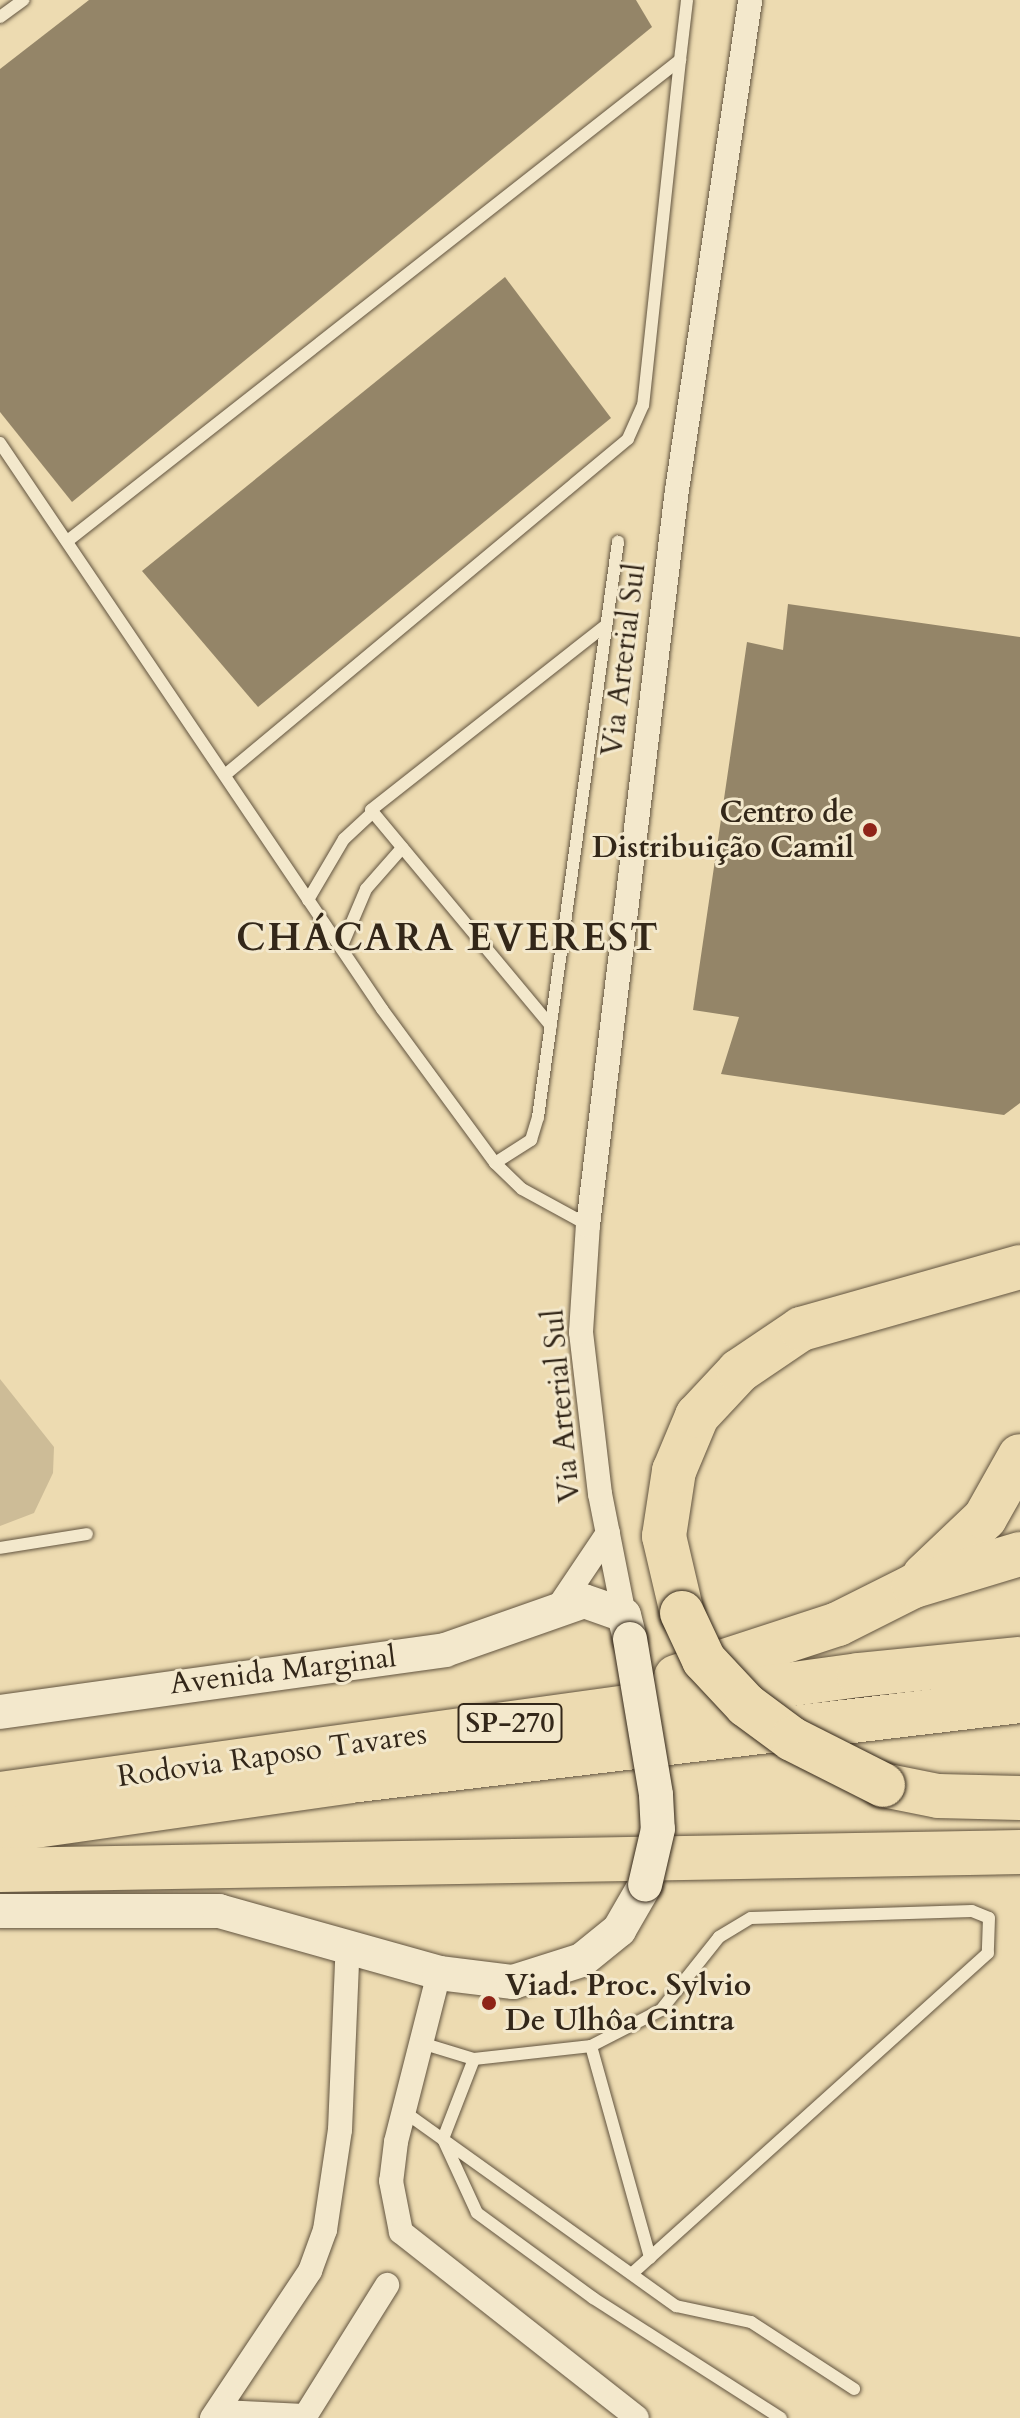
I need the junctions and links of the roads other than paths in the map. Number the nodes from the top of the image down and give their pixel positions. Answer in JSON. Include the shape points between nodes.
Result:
{"nodes":[{"id":1,"x":23,"y":0,"type":"edge"},
{"id":2,"x":687,"y":0,"type":"edge"},
{"id":3,"x":750,"y":0,"type":"edge"},
{"id":4,"x":0,"y":17,"type":"edge"},
{"id":5,"x":680,"y":60,"type":"junction"},
{"id":6,"x":0,"y":443,"type":"edge"},
{"id":7,"x":70,"y":539,"type":"junction"},
{"id":8,"x":618,"y":542,"type":"dead end"},
{"id":9,"x":606,"y":625,"type":"junction"},
{"id":10,"x":226,"y":774,"type":"junction"},
{"id":11,"x":371,"y":814,"type":"junction"},
{"id":12,"x":402,"y":848,"type":"junction"},
{"id":13,"x":308,"y":900,"type":"junction"},
{"id":14,"x":341,"y":948,"type":"junction"},
{"id":15,"x":551,"y":1026,"type":"junction"},
{"id":16,"x":495,"y":1163,"type":"junction"},
{"id":17,"x":588,"y":1225,"type":"junction"},
{"id":18,"x":1020,"y":1267,"type":"edge"},
{"id":19,"x":1020,"y":1456,"type":"edge"},
{"id":20,"x":608,"y":1533,"type":"junction"},
{"id":21,"x":87,"y":1534,"type":"dead end"},
{"id":22,"x":0,"y":1548,"type":"edge"},
{"id":23,"x":1020,"y":1554,"type":"edge"},
{"id":24,"x":914,"y":1586,"type":"junction"},
{"id":25,"x":559,"y":1606,"type":"junction"},
{"id":26,"x":627,"y":1627,"type":"junction"},
{"id":27,"x":1020,"y":1659,"type":"edge"},
{"id":28,"x":1020,"y":1701,"type":"edge"},
{"id":29,"x":0,"y":1712,"type":"edge"},
{"id":30,"x":337,"y":1746,"type":"junction"},
{"id":31,"x":0,"y":1794,"type":"edge"},
{"id":32,"x":1020,"y":1798,"type":"edge"},
{"id":33,"x":0,"y":1831,"type":"edge"},
{"id":34,"x":1020,"y":1835,"type":"edge"},
{"id":35,"x":874,"y":1851,"type":"junction"},
{"id":36,"x":1020,"y":1852,"type":"edge"},
{"id":37,"x":0,"y":1870,"type":"edge"},
{"id":38,"x":0,"y":1911,"type":"edge"},
{"id":39,"x":348,"y":1943,"type":"junction"},
{"id":40,"x":439,"y":1973,"type":"junction"},
{"id":41,"x":418,"y":2042,"type":"junction"},
{"id":42,"x":591,"y":2046,"type":"junction"},
{"id":43,"x":474,"y":2059,"type":"junction"},
{"id":44,"x":402,"y":2110,"type":"junction"},
{"id":45,"x":443,"y":2139,"type":"junction"},
{"id":46,"x":650,"y":2258,"type":"junction"},
{"id":47,"x":634,"y":2272,"type":"junction"},
{"id":48,"x":387,"y":2285,"type":"dead end"},
{"id":49,"x":854,"y":2389,"type":"dead end"},
{"id":50,"x":218,"y":2416,"type":"edge"},
{"id":51,"x":304,"y":2417,"type":"edge"},
{"id":52,"x":637,"y":2418,"type":"edge"},
{"id":53,"x":781,"y":2418,"type":"edge"}],
"edges":[{"from":1,"to":4,"type":"lane"},
{"from":2,"to":5,"type":"lane"},
{"from":3,"to":17,"type":"street","name":"Via Arterial Sul","via":[[677,490]]},
{"from":5,"to":7,"type":"lane"},
{"from":5,"to":10,"type":"lane","via":[[643,405],[628,439]]},
{"from":6,"to":7,"type":"lane"},
{"from":7,"to":10,"type":"lane"},
{"from":8,"to":9,"type":"lane"},
{"from":9,"to":11,"type":"lane"},
{"from":9,"to":15,"type":"lane"},
{"from":10,"to":13,"type":"lane"},
{"from":11,"to":12,"type":"lane"},
{"from":11,"to":13,"type":"lane","via":[[344,839]]},
{"from":12,"to":14,"type":"lane","via":[[366,889]]},
{"from":12,"to":15,"type":"lane"},
{"from":13,"to":14,"type":"lane"},
{"from":14,"to":16,"type":"lane"},
{"from":15,"to":16,"type":"lane","via":[[536,1128]]},
{"from":16,"to":17,"type":"lane","via":[[522,1189]]},
{"from":17,"to":20,"type":"street","name":"Via Arterial Sul","via":[[581,1332]]},
{"from":18,"to":32,"type":"highway","bridge":true,"via":[[801,1329],[739,1371],[697,1416],[674,1471],[664,1536],[682,1613],[704,1660],[746,1705],[792,1739],[883,1785],[938,1796]]},
{"from":19,"to":24,"type":"highway","via":[[985,1518]]},
{"from":20,"to":25,"type":"street"},
{"from":20,"to":26,"type":"street","name":"Via Arterial Sul"},
{"from":21,"to":22,"type":"lane"},
{"from":23,"to":24,"type":"highway"},
{"from":24,"to":30,"type":"highway","via":[[838,1624],[688,1674]]},
{"from":25,"to":26,"type":"main road","name":"Avenida Marginal","via":[[597,1601]]},
{"from":25,"to":29,"type":"main road","name":"Avenida Marginal","via":[[486,1641],[445,1650]]},
{"from":26,"to":40,"type":"main road","bridge":true,"via":[[656,1795],[658,1829],[645,1885],[619,1930],[550,1976],[513,1982]]},
{"from":27,"to":30,"type":"highway","name":"Rodovia Raposo Tavares","number":"SP-270"},
{"from":28,"to":33,"type":"highway","name":"Rodovia Raposo Tavares","number":"SP-270","via":[[350,1781]]},
{"from":30,"to":31,"type":"highway","name":"Rodovia Raposo Tavares","number":"SP-270"},
{"from":34,"to":35,"type":"highway"},
{"from":35,"to":36,"type":"highway"},
{"from":35,"to":37,"type":"highway","via":[[571,1865]]},
{"from":38,"to":39,"type":"main road","via":[[219,1911]]},
{"from":39,"to":40,"type":"main road"},
{"from":39,"to":50,"type":"street","via":[[340,2130],[325,2230],[310,2271],[236,2379]]},
{"from":40,"to":41,"type":"street"},
{"from":41,"to":43,"type":"lane"},
{"from":41,"to":44,"type":"street"},
{"from":42,"to":43,"type":"lane"},
{"from":42,"to":46,"type":"lane"},
{"from":42,"to":46,"type":"lane","via":[[661,2010],[734,1923],[809,1914],[972,1911],[989,1918],[988,1953]]},
{"from":43,"to":45,"type":"lane"},
{"from":44,"to":45,"type":"lane"},
{"from":44,"to":52,"type":"street","via":[[391,2181],[401,2232]]},
{"from":45,"to":47,"type":"lane"},
{"from":45,"to":53,"type":"lane","via":[[477,2213],[593,2298]]},
{"from":46,"to":47,"type":"lane"},
{"from":47,"to":49,"type":"lane","via":[[676,2306],[751,2322]]},
{"from":48,"to":51,"type":"street"},
{"from":50,"to":51,"type":"street"}]}
